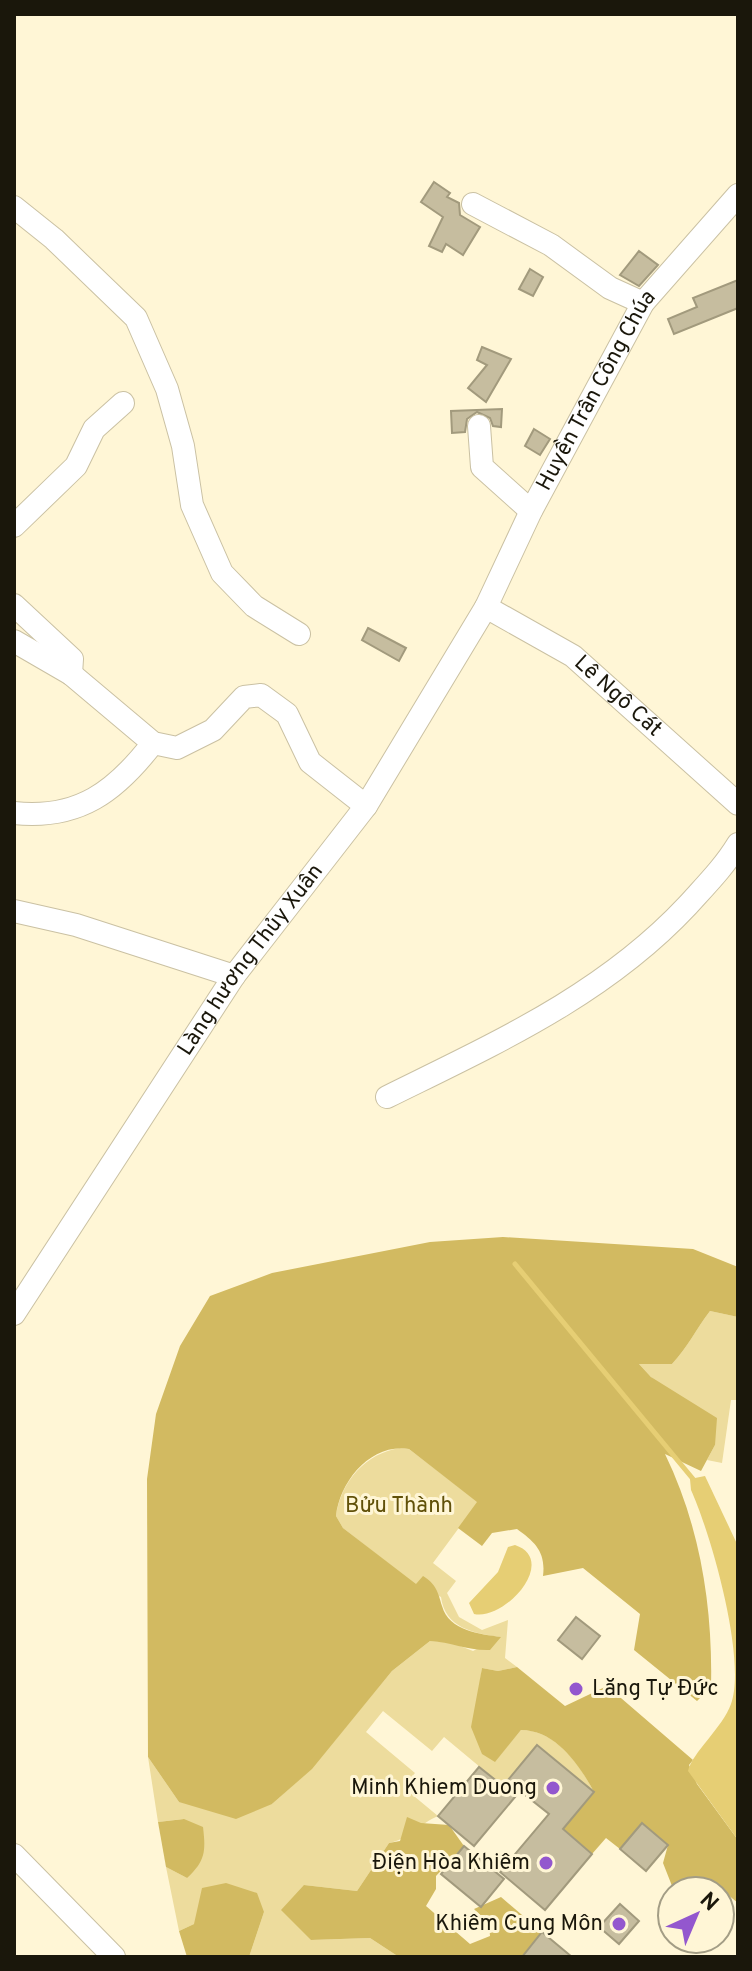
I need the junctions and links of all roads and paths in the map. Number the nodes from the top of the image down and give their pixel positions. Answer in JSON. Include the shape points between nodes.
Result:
{"nodes":[{"id":1,"x":738,"y":195,"type":"edge"},
{"id":2,"x":473,"y":204,"type":"dead end"},
{"id":3,"x":14,"y":207,"type":"edge"},
{"id":4,"x":643,"y":303,"type":"junction"},
{"id":5,"x":123,"y":403,"type":"dead end"},
{"id":6,"x":479,"y":426,"type":"dead end"},
{"id":7,"x":531,"y":511,"type":"junction"},
{"id":8,"x":14,"y":526,"type":"edge"},
{"id":9,"x":14,"y":605,"type":"edge"},
{"id":10,"x":486,"y":607,"type":"junction"},
{"id":11,"x":299,"y":634,"type":"dead end"},
{"id":12,"x":14,"y":641,"type":"edge"},
{"id":13,"x":71,"y":674,"type":"junction"},
{"id":14,"x":153,"y":743,"type":"junction"},
{"id":15,"x":738,"y":804,"type":"edge"},
{"id":16,"x":366,"y":806,"type":"junction"},
{"id":17,"x":14,"y":813,"type":"edge"},
{"id":18,"x":738,"y":844,"type":"edge"},
{"id":19,"x":14,"y":911,"type":"edge"},
{"id":20,"x":234,"y":976,"type":"junction"},
{"id":21,"x":387,"y":1097,"type":"dead end"},
{"id":22,"x":14,"y":1314,"type":"edge"},
{"id":23,"x":14,"y":1855,"type":"edge"},
{"id":24,"x":114,"y":1957,"type":"edge"}],
"edges":[{"from":1,"to":4,"type":"street","name":"Huyền Trân Công Chúa"},
{"from":2,"to":4,"type":"street"},
{"from":3,"to":11,"type":"street","via":[[136,318],[167,389],[192,505],[222,573],[254,606]]},
{"from":4,"to":7,"type":"street","name":"Huyền Trân Công Chúa"},
{"from":5,"to":8,"type":"street","via":[[94,429],[76,466]]},
{"from":6,"to":7,"type":"street","via":[[482,467]]},
{"from":7,"to":10,"type":"street","name":"Huyền Trân Công Chúa"},
{"from":9,"to":13,"type":"street","via":[[72,659]]},
{"from":10,"to":15,"type":"street","name":"Lê Ngô Cát","via":[[573,656]]},
{"from":10,"to":16,"type":"street","name":"Làng hương Thủy Xuân"},
{"from":12,"to":13,"type":"street"},
{"from":13,"to":14,"type":"street"},
{"from":14,"to":16,"type":"street","via":[[177,748],[213,730],[244,697],[261,695],[287,714],[310,762]]},
{"from":14,"to":17,"type":"street","via":[[128,775],[100,798],[76,807]]},
{"from":16,"to":20,"type":"street","name":"Làng hương Thủy Xuân"},
{"from":18,"to":21,"type":"street","via":[[663,932],[601,982],[554,1014]]},
{"from":19,"to":20,"type":"street","via":[[76,925]]},
{"from":20,"to":22,"type":"street","name":"Làng hương Thủy Xuân"},
{"from":23,"to":24,"type":"street"}]}
